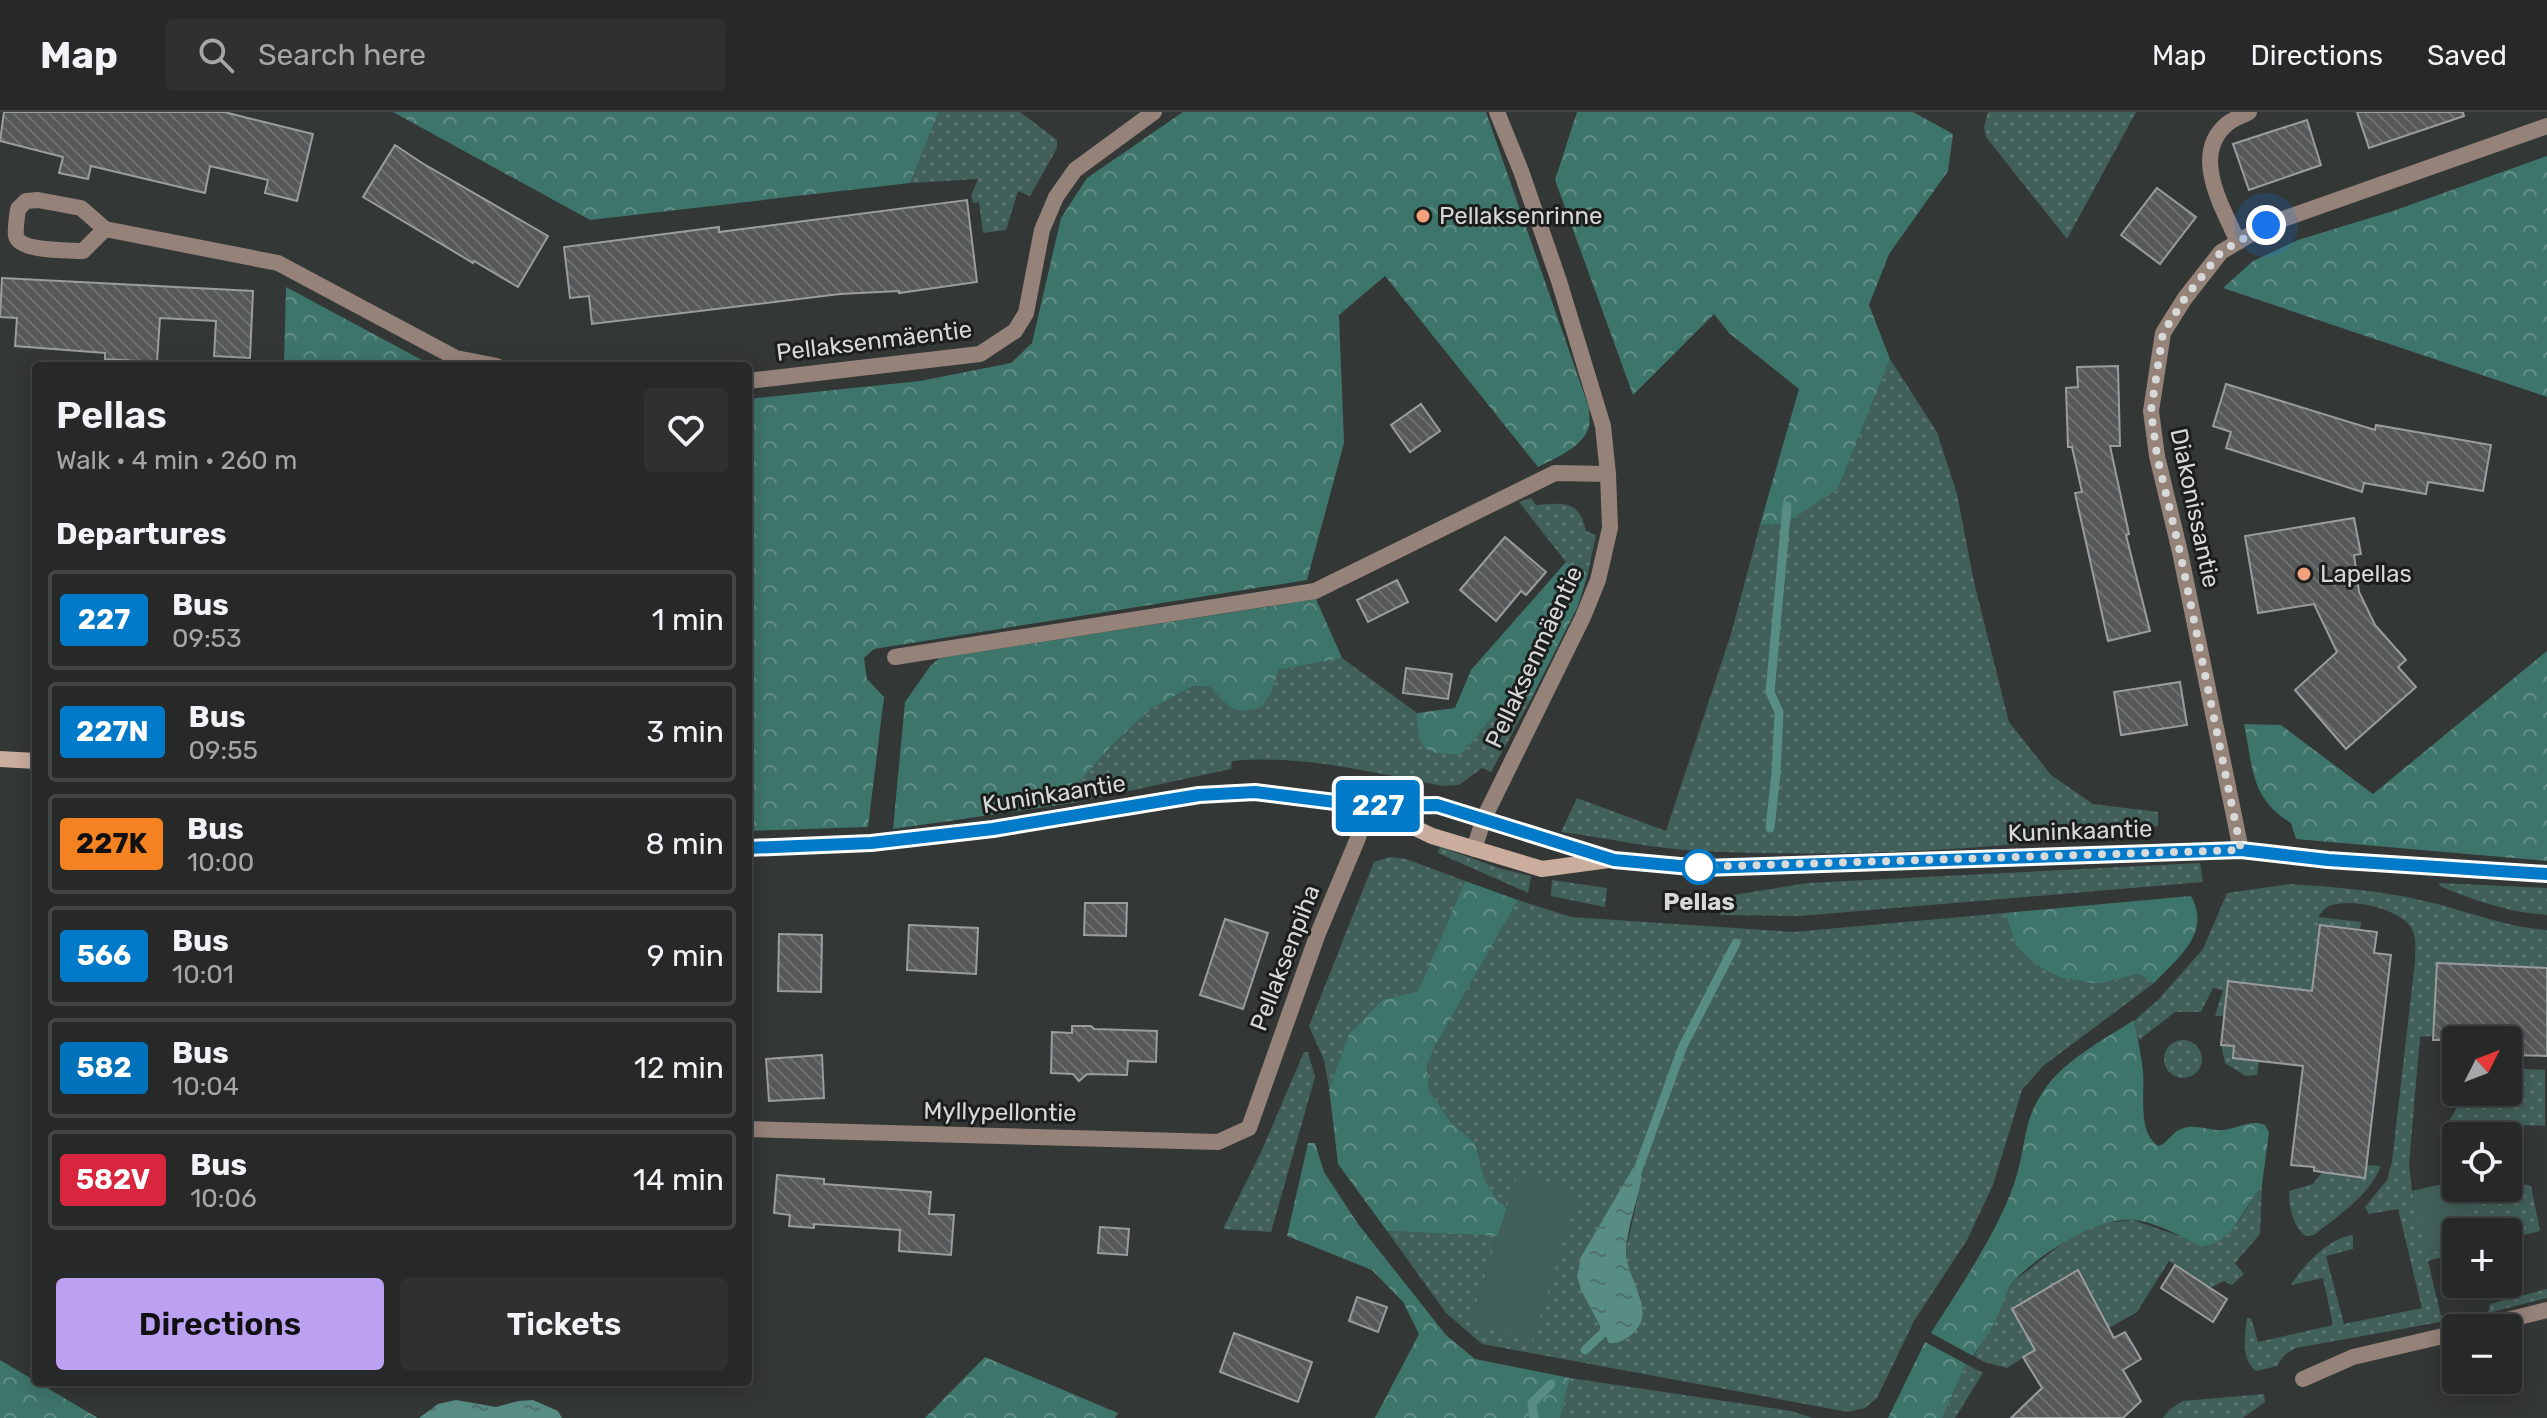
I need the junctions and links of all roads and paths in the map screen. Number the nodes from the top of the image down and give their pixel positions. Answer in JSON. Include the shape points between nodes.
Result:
{"nodes":[{"id":1,"x":1154,"y":112,"type":"edge"},
{"id":2,"x":1497,"y":112,"type":"edge"},
{"id":3,"x":2249,"y":112,"type":"edge"},
{"id":4,"x":2547,"y":126,"type":"edge"},
{"id":5,"x":105,"y":229,"type":"junction"},
{"id":6,"x":2238,"y":242,"type":"junction"},
{"id":7,"x":476,"y":362,"type":"edge"},
{"id":8,"x":752,"y":381,"type":"edge"},
{"id":9,"x":1608,"y":474,"type":"junction"},
{"id":10,"x":895,"y":657,"type":"dead end"},
{"id":11,"x":0,"y":759,"type":"edge"},
{"id":12,"x":32,"y":761,"type":"edge"},
{"id":13,"x":1367,"y":806,"type":"junction"},
{"id":14,"x":1484,"y":818,"type":"junction"},
{"id":15,"x":752,"y":848,"type":"edge"},
{"id":16,"x":1474,"y":849,"type":"junction"},
{"id":17,"x":2241,"y":850,"type":"junction"},
{"id":18,"x":1614,"y":860,"type":"junction"},
{"id":19,"x":2547,"y":874,"type":"edge"},
{"id":20,"x":1249,"y":1128,"type":"joint"},
{"id":21,"x":752,"y":1129,"type":"edge"},
{"id":22,"x":2547,"y":1310,"type":"edge"},
{"id":23,"x":2522,"y":1316,"type":"edge"},
{"id":24,"x":2442,"y":1336,"type":"edge"},
{"id":25,"x":2303,"y":1379,"type":"dead end"}],
"edges":[{"from":1,"to":8,"type":"street","name":"Pellaksenmäentie","via":[[1075,170],[1056,197],[1042,230],[1026,313],[1015,331],[980,354]]},
{"from":2,"to":9,"type":"street","name":"Pellaksenmäentie","via":[[1559,281],[1603,426]]},
{"from":3,"to":6,"type":"street","via":[[2227,124],[2213,143],[2211,180]]},
{"from":4,"to":6,"type":"street","name":"Diakonissantie","via":[[2266,225]]},
{"from":5,"to":5,"type":"street","via":[[81,208],[38,200],[26,201],[18,209],[16,236],[29,247],[83,251]]},
{"from":5,"to":7,"type":"street","via":[[272,261],[456,358]]},
{"from":6,"to":17,"type":"street","name":"Diakonissantie","via":[[2221,252],[2163,333],[2151,411]]},
{"from":9,"to":10,"type":"street","via":[[1555,473],[1315,591]]},
{"from":9,"to":14,"type":"street","name":"Pellaksenmäentie","via":[[1610,528],[1598,580]]},
{"from":11,"to":12,"type":"main road"},
{"from":13,"to":14,"type":"main road","name":"Kuninkaantie","via":[[1437,805]]},
{"from":13,"to":15,"type":"main road","name":"Kuninkaantie","via":[[1255,792],[1213,794],[993,829],[871,843]]},
{"from":13,"to":16,"type":"main road","name":"Kuninkaantie"},
{"from":13,"to":20,"type":"street","name":"Pellaksenpiha"},
{"from":14,"to":16,"type":"street","name":"Pellaksenmäentie"},
{"from":14,"to":18,"type":"main road","name":"Kuninkaantie"},
{"from":16,"to":18,"type":"main road","name":"Kuninkaantie","via":[[1542,869]]},
{"from":17,"to":18,"type":"main road","name":"Kuninkaantie","via":[[1702,868]]},
{"from":17,"to":19,"type":"main road","name":"Kuninkaantie"},
{"from":20,"to":21,"type":"street","name":"Myllypellontie","via":[[1218,1142]]},
{"from":22,"to":23,"type":"street"},
{"from":24,"to":25,"type":"street","via":[[2353,1357]]}]}
